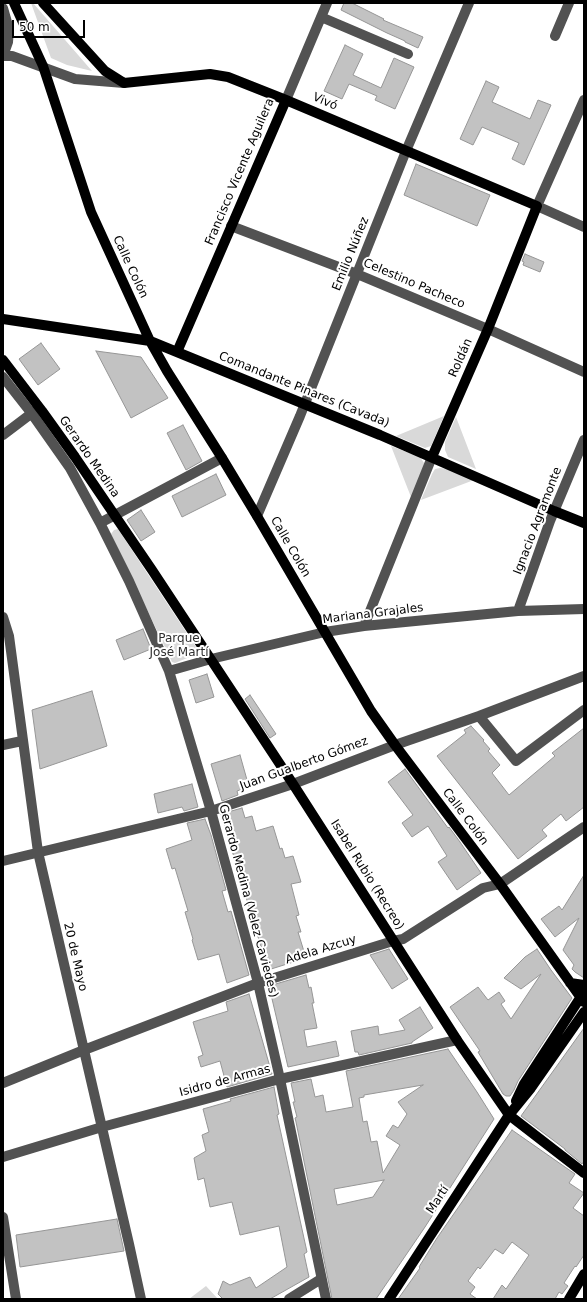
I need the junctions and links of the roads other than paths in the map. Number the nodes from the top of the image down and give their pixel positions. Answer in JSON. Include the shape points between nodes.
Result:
{"nodes":[{"id":1,"x":14,"y":3,"type":"edge"},
{"id":2,"x":43,"y":3,"type":"edge"},
{"id":3,"x":327,"y":3,"type":"edge"},
{"id":4,"x":469,"y":3,"type":"edge"},
{"id":5,"x":568,"y":3,"type":"edge"},
{"id":6,"x":3,"y":8,"type":"edge"},
{"id":7,"x":321,"y":17,"type":"junction"},
{"id":8,"x":555,"y":36,"type":"dead end"},
{"id":9,"x":408,"y":54,"type":"dead end"},
{"id":10,"x":43,"y":66,"type":"junction"},
{"id":11,"x":124,"y":83,"type":"junction"},
{"id":12,"x":286,"y":100,"type":"junction"},
{"id":13,"x":584,"y":100,"type":"edge"},
{"id":14,"x":406,"y":151,"type":"junction"},
{"id":15,"x":537,"y":206,"type":"junction"},
{"id":16,"x":231,"y":226,"type":"junction"},
{"id":17,"x":584,"y":227,"type":"edge"},
{"id":18,"x":357,"y":274,"type":"junction"},
{"id":19,"x":3,"y":313,"type":"edge"},
{"id":20,"x":3,"y":319,"type":"edge"},
{"id":21,"x":19,"y":321,"type":"junction"},
{"id":22,"x":3,"y":322,"type":"edge"},
{"id":23,"x":38,"y":324,"type":"junction"},
{"id":24,"x":488,"y":329,"type":"junction"},
{"id":25,"x":150,"y":340,"type":"junction"},
{"id":26,"x":177,"y":352,"type":"junction"},
{"id":27,"x":3,"y":360,"type":"edge"},
{"id":28,"x":584,"y":372,"type":"edge"},
{"id":29,"x":3,"y":377,"type":"edge"},
{"id":30,"x":304,"y":405,"type":"junction"},
{"id":31,"x":36,"y":411,"type":"junction"},
{"id":32,"x":3,"y":435,"type":"edge"},
{"id":33,"x":584,"y":440,"type":"edge"},
{"id":34,"x":432,"y":457,"type":"junction"},
{"id":35,"x":222,"y":458,"type":"junction"},
{"id":36,"x":554,"y":511,"type":"junction"},
{"id":37,"x":114,"y":516,"type":"junction"},
{"id":38,"x":257,"y":516,"type":"junction"},
{"id":39,"x":100,"y":523,"type":"junction"},
{"id":40,"x":584,"y":523,"type":"edge"},
{"id":41,"x":152,"y":570,"type":"joint"},
{"id":42,"x":584,"y":609,"type":"edge"},
{"id":43,"x":518,"y":612,"type":"junction"},
{"id":44,"x":3,"y":617,"type":"edge"},
{"id":45,"x":364,"y":626,"type":"junction"},
{"id":46,"x":325,"y":632,"type":"junction"},
{"id":47,"x":6,"y":637,"type":"edge"},
{"id":48,"x":211,"y":659,"type":"junction"},
{"id":49,"x":169,"y":671,"type":"junction"},
{"id":50,"x":584,"y":676,"type":"edge"},
{"id":51,"x":584,"y":710,"type":"edge"},
{"id":52,"x":479,"y":716,"type":"junction"},
{"id":53,"x":22,"y":741,"type":"junction"},
{"id":54,"x":3,"y":745,"type":"edge"},
{"id":55,"x":395,"y":745,"type":"junction"},
{"id":56,"x":293,"y":784,"type":"junction"},
{"id":57,"x":210,"y":811,"type":"junction"},
{"id":58,"x":584,"y":827,"type":"edge"},
{"id":59,"x":38,"y":852,"type":"junction"},
{"id":60,"x":3,"y":861,"type":"edge"},
{"id":61,"x":500,"y":884,"type":"junction"},
{"id":62,"x":393,"y":941,"type":"junction"},
{"id":63,"x":258,"y":983,"type":"junction"},
{"id":64,"x":570,"y":983,"type":"junction"},
{"id":65,"x":584,"y":985,"type":"edge"},
{"id":66,"x":583,"y":997,"type":"edge"},
{"id":67,"x":584,"y":1012,"type":"edge"},
{"id":68,"x":456,"y":1040,"type":"junction"},
{"id":69,"x":84,"y":1050,"type":"junction"},
{"id":70,"x":280,"y":1079,"type":"junction"},
{"id":71,"x":3,"y":1083,"type":"edge"},
{"id":72,"x":509,"y":1115,"type":"junction"},
{"id":73,"x":102,"y":1127,"type":"junction"},
{"id":74,"x":3,"y":1157,"type":"edge"},
{"id":75,"x":584,"y":1173,"type":"edge"},
{"id":76,"x":3,"y":1217,"type":"edge"},
{"id":77,"x":584,"y":1274,"type":"edge"},
{"id":78,"x":321,"y":1279,"type":"junction"},
{"id":79,"x":16,"y":1299,"type":"edge"},
{"id":80,"x":141,"y":1299,"type":"edge"},
{"id":81,"x":289,"y":1299,"type":"edge"},
{"id":82,"x":326,"y":1299,"type":"edge"},
{"id":83,"x":389,"y":1299,"type":"edge"},
{"id":84,"x":568,"y":1299,"type":"edge"}],
"edges":[{"from":1,"to":10,"type":"main road","name":"Calle Colón"},
{"from":2,"to":11,"type":"main road","via":[[104,71]]},
{"from":3,"to":7,"type":"street","name":"Francisco Vicente Aguilera"},
{"from":4,"to":14,"type":"street","name":"Emilio Núñez"},
{"from":5,"to":8,"type":"street"},
{"from":6,"to":10,"type":"street","name":"Vivó","via":[[9,29],[3,56],[12,56]]},
{"from":7,"to":9,"type":"street"},
{"from":7,"to":12,"type":"street","name":"Francisco Vicente Aguilera"},
{"from":10,"to":11,"type":"street","name":"Vivó","via":[[75,79]]},
{"from":10,"to":25,"type":"main road","name":"Calle Colón","via":[[91,212]]},
{"from":11,"to":12,"type":"main road","name":"Vivó","via":[[214,74],[233,78]]},
{"from":12,"to":14,"type":"main road","name":"Vivó"},
{"from":12,"to":16,"type":"main road","name":"Francisco Vicente Aguilera"},
{"from":13,"to":15,"type":"street","name":"Roldán"},
{"from":14,"to":15,"type":"main road","name":"Vivó"},
{"from":14,"to":18,"type":"street","name":"Emilio Núñez"},
{"from":15,"to":17,"type":"street","name":"Vivó"},
{"from":15,"to":24,"type":"main road","name":"Roldán"},
{"from":16,"to":18,"type":"street","name":"Celestino Pacheco"},
{"from":16,"to":26,"type":"main road","name":"Francisco Vicente Aguilera"},
{"from":18,"to":24,"type":"street","name":"Celestino Pacheco"},
{"from":18,"to":30,"type":"street","name":"Emilio Núñez"},
{"from":19,"to":23,"type":"main road"},
{"from":20,"to":21,"type":"main road","name":"Comandante Pinares (Cavada)"},
{"from":21,"to":22,"type":"main road"},
{"from":21,"to":23,"type":"main road","name":"Comandante Pinares (Cavada)"},
{"from":23,"to":25,"type":"main road","name":"Comandante Pinares (Cavada)"},
{"from":24,"to":28,"type":"street","name":"Celestino Pacheco"},
{"from":24,"to":34,"type":"main road","name":"Roldán"},
{"from":25,"to":26,"type":"main road","name":"Comandante Pinares (Cavada)"},
{"from":25,"to":35,"type":"main road","name":"Calle Colón","via":[[167,372]]},
{"from":26,"to":30,"type":"main road","name":"Comandante Pinares (Cavada)"},
{"from":27,"to":31,"type":"main road","name":"Gerardo Medina"},
{"from":29,"to":31,"type":"street","name":"Gerardo Medina"},
{"from":30,"to":34,"type":"main road","name":"Comandante Pinares (Cavada)"},
{"from":30,"to":38,"type":"street","name":"Emilio Núñez"},
{"from":31,"to":32,"type":"street"},
{"from":31,"to":37,"type":"main road","name":"Gerardo Medina","via":[[75,457]]},
{"from":31,"to":39,"type":"street","name":"Gerardo Medina"},
{"from":33,"to":36,"type":"street","name":"Ignacio Agramonte"},
{"from":34,"to":36,"type":"main road","name":"Comandante Pinares (Cavada)"},
{"from":34,"to":45,"type":"street","name":"Roldán"},
{"from":35,"to":37,"type":"street"},
{"from":35,"to":38,"type":"main road","name":"Calle Colón"},
{"from":36,"to":40,"type":"main road","name":"Comandante Pinares (Cavada)"},
{"from":36,"to":43,"type":"street","name":"Ignacio Agramonte"},
{"from":37,"to":39,"type":"street"},
{"from":37,"to":41,"type":"main road","name":"Gerardo Medina"},
{"from":38,"to":46,"type":"main road","name":"Calle Colón"},
{"from":39,"to":49,"type":"street","name":"Gerardo Medina (Velez Caviedes)"},
{"from":41,"to":48,"type":"main road","name":"Isabel Rubio (Recreo)"},
{"from":42,"to":43,"type":"street","name":"Mariana Grajales"},
{"from":43,"to":45,"type":"street","name":"Mariana Grajales"},
{"from":44,"to":47,"type":"street","name":"20 de Mayo"},
{"from":45,"to":46,"type":"street","name":"Mariana Grajales"},
{"from":46,"to":48,"type":"street","name":"Mariana Grajales"},
{"from":46,"to":55,"type":"main road","name":"Calle Colón","via":[[371,711]]},
{"from":47,"to":53,"type":"street","name":"20 de Mayo"},
{"from":48,"to":49,"type":"street","name":"Mariana Grajales"},
{"from":48,"to":56,"type":"main road","name":"Isabel Rubio (Recreo)"},
{"from":49,"to":57,"type":"street","name":"Gerardo Medina (Velez Caviedes)"},
{"from":50,"to":52,"type":"street","name":"Juan Gualberto Gómez"},
{"from":51,"to":52,"type":"street","via":[[516,761]]},
{"from":52,"to":55,"type":"street","name":"Juan Gualberto Gómez"},
{"from":53,"to":54,"type":"street"},
{"from":53,"to":59,"type":"street","name":"20 de Mayo"},
{"from":55,"to":56,"type":"street","name":"Juan Gualberto Gómez"},
{"from":55,"to":61,"type":"main road","name":"Calle Colón"},
{"from":56,"to":57,"type":"street","name":"Juan Gualberto Gómez"},
{"from":56,"to":62,"type":"main road","name":"Isabel Rubio (Recreo)"},
{"from":57,"to":59,"type":"street","name":"Juan Gualberto Gómez"},
{"from":57,"to":63,"type":"street","name":"Gerardo Medina (Velez Caviedes)"},
{"from":58,"to":61,"type":"street","name":"Adela Azcuy"},
{"from":59,"to":60,"type":"street","name":"Juan Gualberto Gómez"},
{"from":59,"to":69,"type":"street","name":"20 de Mayo"},
{"from":61,"to":62,"type":"street","name":"Adela Azcuy","via":[[483,888],[403,939]]},
{"from":61,"to":64,"type":"main road","name":"Calle Colón"},
{"from":62,"to":63,"type":"street","name":"Adela Azcuy"},
{"from":62,"to":68,"type":"main road","name":"Isabel Rubio (Recreo)"},
{"from":63,"to":69,"type":"street","name":"Adela Azcuy"},
{"from":63,"to":70,"type":"street","name":"Gerardo Medina (Velez Caviedes)"},
{"from":64,"to":65,"type":"main road"},
{"from":64,"to":66,"type":"main road","name":"Calle Colón"},
{"from":66,"to":72,"type":"main road","name":"Martí","via":[[524,1084]]},
{"from":67,"to":72,"type":"main road","name":"Martí"},
{"from":68,"to":70,"type":"street","name":"Isidro de Armas"},
{"from":68,"to":72,"type":"main road","name":"Isabel Rubio (Recreo)"},
{"from":69,"to":71,"type":"street","name":"Adela Azcuy"},
{"from":69,"to":73,"type":"street","name":"20 de Mayo"},
{"from":70,"to":73,"type":"street","name":"Isidro de Armas"},
{"from":70,"to":78,"type":"street","name":"Gerardo Medina (Velez Caviedes)"},
{"from":72,"to":75,"type":"main road","name":"Isabel Rubio (Recreo)"},
{"from":72,"to":83,"type":"main road","name":"Martí"},
{"from":73,"to":74,"type":"street","name":"Isidro de Armas"},
{"from":73,"to":80,"type":"street","name":"20 de Mayo"},
{"from":76,"to":79,"type":"street"},
{"from":77,"to":84,"type":"main road"},
{"from":78,"to":81,"type":"street"},
{"from":78,"to":82,"type":"street","name":"Gerardo Medina (Velez Caviedes)"}]}
